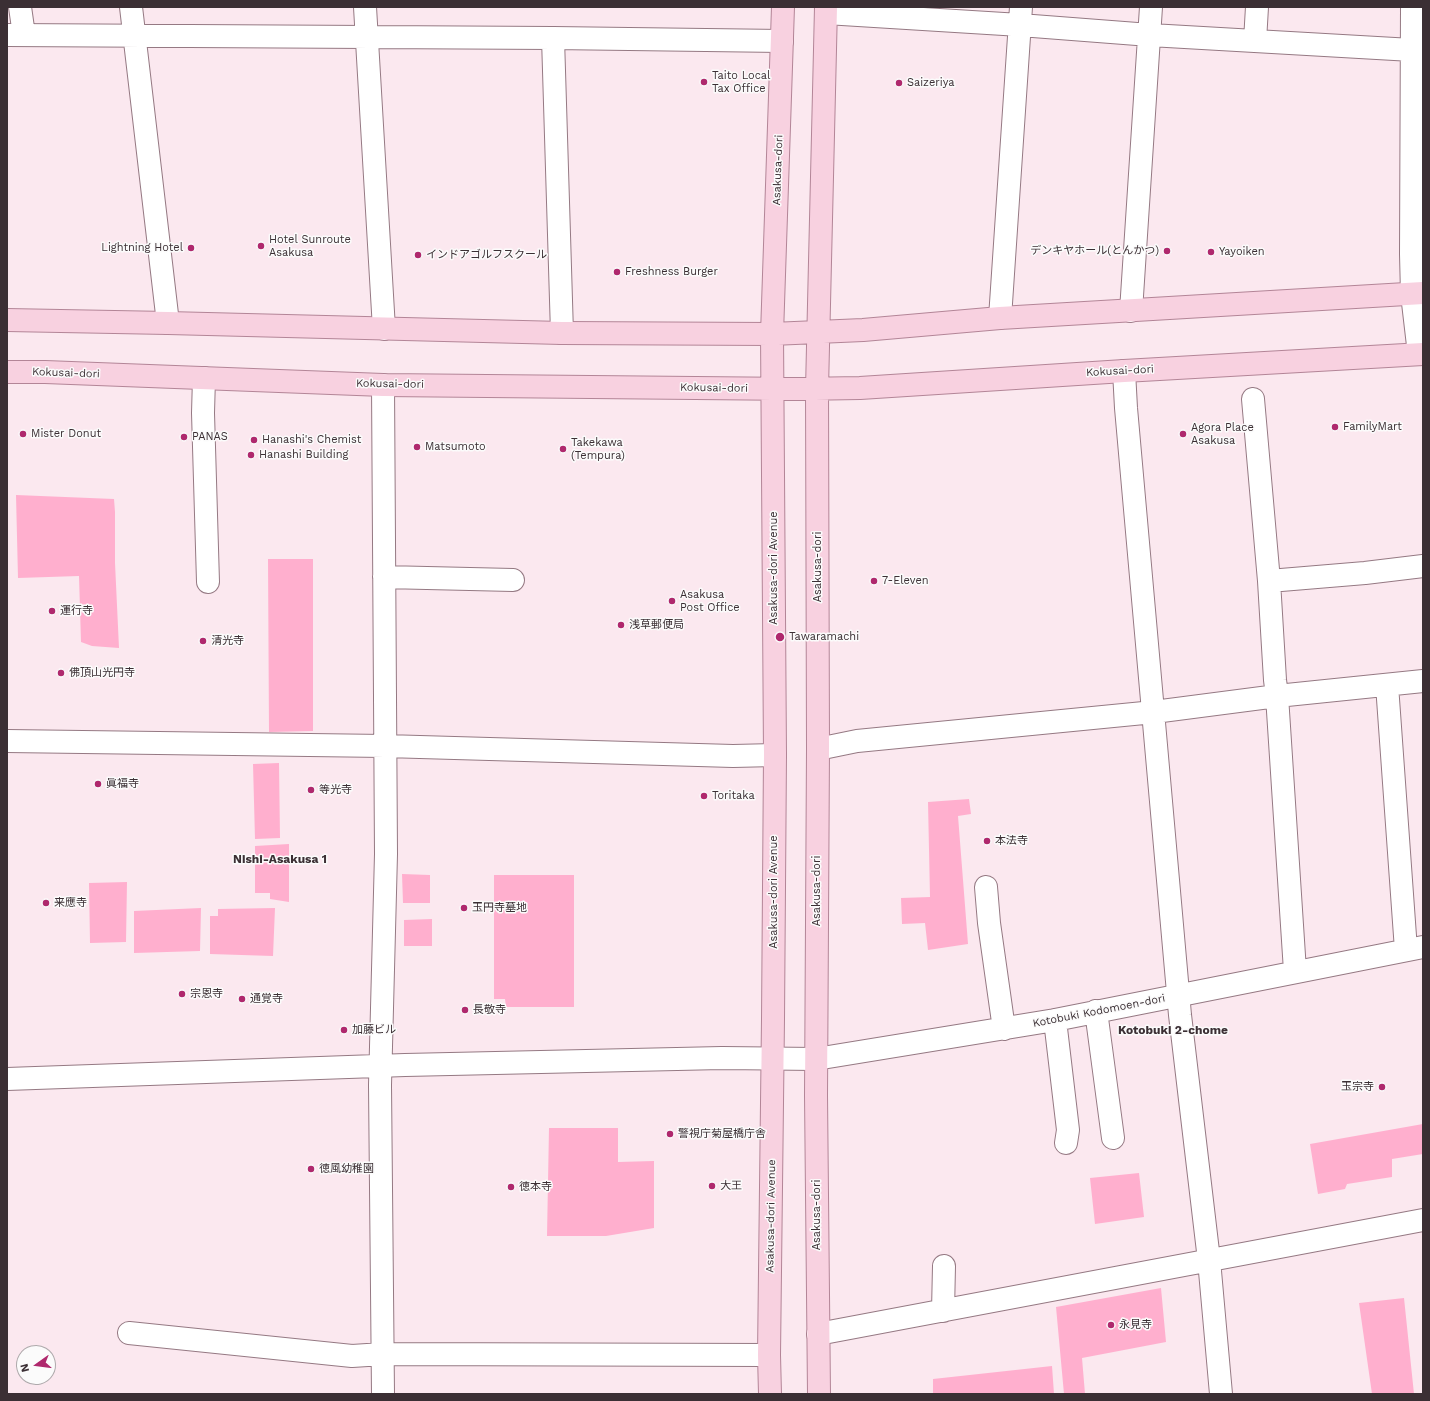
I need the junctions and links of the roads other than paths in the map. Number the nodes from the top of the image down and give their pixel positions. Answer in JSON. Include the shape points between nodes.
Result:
{"nodes":[{"id":1,"x":20,"y":7,"type":"edge"},
{"id":2,"x":131,"y":7,"type":"edge"},
{"id":3,"x":365,"y":7,"type":"edge"},
{"id":4,"x":783,"y":7,"type":"edge"},
{"id":5,"x":1151,"y":7,"type":"edge"},
{"id":6,"x":1257,"y":7,"type":"edge"},
{"id":7,"x":1412,"y":7,"type":"edge"},
{"id":8,"x":826,"y":10,"type":"edge"},
{"id":9,"x":1021,"y":16,"type":"edge"},
{"id":10,"x":15,"y":35,"type":"edge"},
{"id":11,"x":134,"y":35,"type":"junction"},
{"id":12,"x":1150,"y":35,"type":"junction"},
{"id":13,"x":367,"y":38,"type":"junction"},
{"id":14,"x":553,"y":38,"type":"junction"},
{"id":15,"x":782,"y":41,"type":"junction"},
{"id":16,"x":1255,"y":41,"type":"junction"},
{"id":17,"x":1417,"y":50,"type":"edge"},
{"id":18,"x":1418,"y":294,"type":"edge"},
{"id":19,"x":1131,"y":311,"type":"junction"},
{"id":20,"x":1000,"y":318,"type":"junction"},
{"id":21,"x":7,"y":320,"type":"edge"},
{"id":22,"x":168,"y":323,"type":"junction"},
{"id":23,"x":384,"y":329,"type":"junction"},
{"id":24,"x":819,"y":332,"type":"junction"},
{"id":25,"x":562,"y":334,"type":"junction"},
{"id":26,"x":772,"y":334,"type":"junction"},
{"id":27,"x":1421,"y":354,"type":"edge"},
{"id":28,"x":1124,"y":371,"type":"junction"},
{"id":29,"x":7,"y":372,"type":"edge"},
{"id":30,"x":204,"y":378,"type":"junction"},
{"id":31,"x":383,"y":385,"type":"junction"},
{"id":32,"x":772,"y":389,"type":"junction"},
{"id":33,"x":817,"y":389,"type":"junction"},
{"id":34,"x":1253,"y":400,"type":"dead end"},
{"id":35,"x":1423,"y":566,"type":"edge"},
{"id":36,"x":384,"y":577,"type":"junction"},
{"id":37,"x":513,"y":580,"type":"dead end"},
{"id":38,"x":1269,"y":580,"type":"junction"},
{"id":39,"x":208,"y":582,"type":"dead end"},
{"id":40,"x":1423,"y":681,"type":"edge"},
{"id":41,"x":1388,"y":685,"type":"junction"},
{"id":42,"x":1277,"y":696,"type":"junction"},
{"id":43,"x":1154,"y":712,"type":"junction"},
{"id":44,"x":7,"y":741,"type":"edge"},
{"id":45,"x":385,"y":746,"type":"junction"},
{"id":46,"x":818,"y":749,"type":"junction"},
{"id":47,"x":775,"y":755,"type":"junction"},
{"id":48,"x":986,"y":887,"type":"dead end"},
{"id":49,"x":1415,"y":948,"type":"edge"},
{"id":50,"x":1295,"y":971,"type":"junction"},
{"id":51,"x":1179,"y":995,"type":"junction"},
{"id":52,"x":1096,"y":1011,"type":"junction"},
{"id":53,"x":1055,"y":1020,"type":"junction"},
{"id":54,"x":1004,"y":1029,"type":"junction"},
{"id":55,"x":773,"y":1058,"type":"junction"},
{"id":56,"x":816,"y":1059,"type":"junction"},
{"id":57,"x":381,"y":1066,"type":"junction"},
{"id":58,"x":7,"y":1079,"type":"edge"},
{"id":59,"x":1113,"y":1138,"type":"dead end"},
{"id":60,"x":1066,"y":1143,"type":"dead end"},
{"id":61,"x":1423,"y":1220,"type":"edge"},
{"id":62,"x":1210,"y":1260,"type":"junction"},
{"id":63,"x":944,"y":1266,"type":"dead end"},
{"id":64,"x":943,"y":1311,"type":"junction"},
{"id":65,"x":129,"y":1333,"type":"dead end"},
{"id":66,"x":818,"y":1334,"type":"junction"},
{"id":67,"x":383,"y":1354,"type":"junction"},
{"id":68,"x":769,"y":1355,"type":"junction"},
{"id":69,"x":383,"y":1394,"type":"edge"},
{"id":70,"x":770,"y":1394,"type":"edge"},
{"id":71,"x":819,"y":1394,"type":"edge"},
{"id":72,"x":1221,"y":1394,"type":"edge"}],
"edges":[{"from":1,"to":10,"type":"street"},
{"from":2,"to":11,"type":"street"},
{"from":3,"to":13,"type":"street"},
{"from":4,"to":15,"type":"main road","name":"Asakusa-dori"},
{"from":5,"to":12,"type":"street"},
{"from":6,"to":16,"type":"street"},
{"from":7,"to":17,"type":"street"},
{"from":8,"to":9,"type":"street"},
{"from":8,"to":24,"type":"main road"},
{"from":9,"to":12,"type":"street"},
{"from":9,"to":20,"type":"street"},
{"from":10,"to":11,"type":"street"},
{"from":11,"to":13,"type":"street"},
{"from":11,"to":22,"type":"street"},
{"from":12,"to":16,"type":"street"},
{"from":12,"to":19,"type":"street"},
{"from":13,"to":14,"type":"street"},
{"from":13,"to":23,"type":"street"},
{"from":14,"to":15,"type":"street"},
{"from":14,"to":25,"type":"street"},
{"from":15,"to":26,"type":"main road","name":"Asakusa-dori"},
{"from":16,"to":17,"type":"street"},
{"from":17,"to":18,"type":"street"},
{"from":18,"to":19,"type":"main road"},
{"from":18,"to":27,"type":"street"},
{"from":19,"to":20,"type":"main road"},
{"from":20,"to":24,"type":"main road"},
{"from":21,"to":22,"type":"main road"},
{"from":22,"to":23,"type":"main road"},
{"from":23,"to":25,"type":"main road"},
{"from":24,"to":26,"type":"main road"},
{"from":24,"to":33,"type":"main road","name":"Asakusa-dori"},
{"from":25,"to":26,"type":"main road"},
{"from":26,"to":32,"type":"main road","name":"Asakusa-dori"},
{"from":27,"to":28,"type":"main road","name":"Kokusai-dori"},
{"from":28,"to":33,"type":"main road","name":"Kokusai-dori"},
{"from":28,"to":43,"type":"street"},
{"from":29,"to":30,"type":"main road","name":"Kokusai-dori"},
{"from":30,"to":31,"type":"main road","name":"Kokusai-dori"},
{"from":30,"to":39,"type":"street"},
{"from":31,"to":32,"type":"main road","name":"Kokusai-dori"},
{"from":31,"to":36,"type":"street"},
{"from":32,"to":33,"type":"main road","name":"Kokusai-dori"},
{"from":32,"to":47,"type":"main road","name":"Asakusa-dori Avenue"},
{"from":33,"to":46,"type":"main road","name":"Asakusa-dori"},
{"from":34,"to":38,"type":"street"},
{"from":35,"to":38,"type":"street"},
{"from":36,"to":37,"type":"street"},
{"from":36,"to":45,"type":"street"},
{"from":38,"to":42,"type":"street"},
{"from":40,"to":41,"type":"street"},
{"from":41,"to":42,"type":"street"},
{"from":41,"to":49,"type":"street"},
{"from":42,"to":43,"type":"street"},
{"from":42,"to":50,"type":"street"},
{"from":43,"to":46,"type":"street","via":[[856,742]]},
{"from":43,"to":51,"type":"street"},
{"from":44,"to":45,"type":"street"},
{"from":45,"to":47,"type":"street"},
{"from":45,"to":57,"type":"street","via":[[386,854]]},
{"from":46,"to":56,"type":"main road","name":"Asakusa-dori"},
{"from":47,"to":55,"type":"main road","name":"Asakusa-dori Avenue"},
{"from":48,"to":54,"type":"street"},
{"from":49,"to":50,"type":"street","name":"Kotobuki Kodomoen-dori"},
{"from":50,"to":51,"type":"street","name":"Kotobuki Kodomoen-dori"},
{"from":51,"to":52,"type":"street","name":"Kotobuki Kodomoen-dori"},
{"from":51,"to":62,"type":"street"},
{"from":52,"to":53,"type":"street","name":"Kotobuki Kodomoen-dori"},
{"from":52,"to":59,"type":"street"},
{"from":53,"to":54,"type":"street","name":"Kotobuki Kodomoen-dori"},
{"from":53,"to":60,"type":"street","via":[[1068,1130]]},
{"from":54,"to":56,"type":"street","name":"Kotobuki Kodomoen-dori"},
{"from":55,"to":56,"type":"street","name":"Kotobuki Kodomoen-dori"},
{"from":55,"to":57,"type":"street","name":"Kotobuki Kodomoen-dori"},
{"from":55,"to":68,"type":"main road","name":"Asakusa-dori Avenue"},
{"from":56,"to":66,"type":"main road","name":"Asakusa-dori"},
{"from":57,"to":58,"type":"street","name":"Kotobuki Kodomoen-dori"},
{"from":57,"to":67,"type":"street"},
{"from":61,"to":62,"type":"street"},
{"from":62,"to":64,"type":"street"},
{"from":62,"to":72,"type":"street"},
{"from":63,"to":64,"type":"street"},
{"from":64,"to":66,"type":"street"},
{"from":65,"to":67,"type":"street","via":[[352,1356]]},
{"from":66,"to":71,"type":"main road","name":"Asakusa-dori"},
{"from":67,"to":68,"type":"street"},
{"from":67,"to":69,"type":"street"},
{"from":68,"to":70,"type":"main road","name":"Asakusa-dori Avenue"}]}
